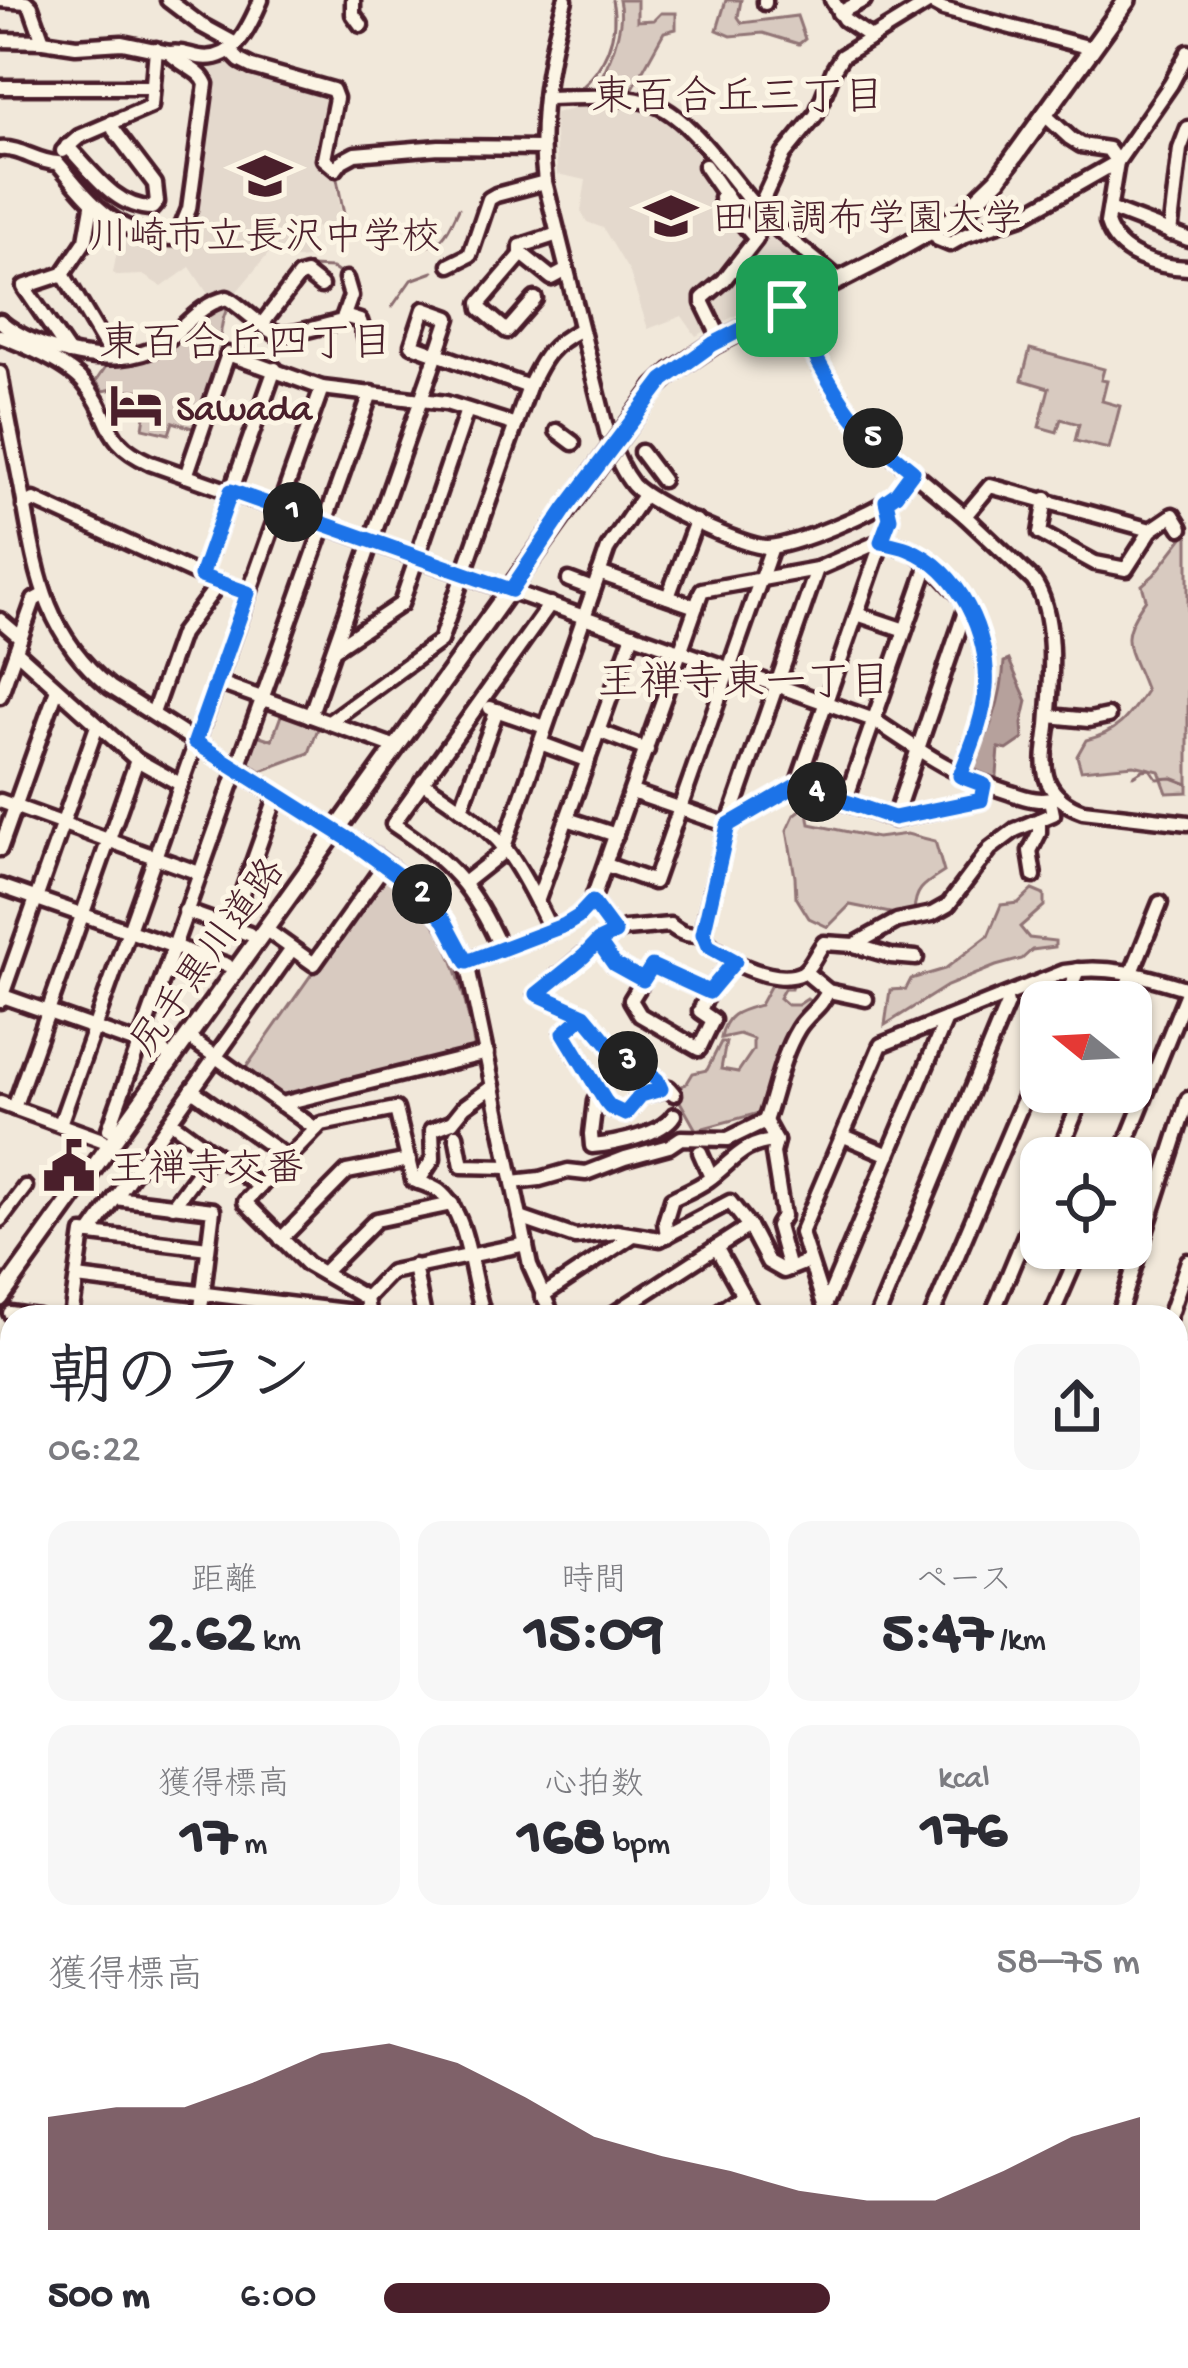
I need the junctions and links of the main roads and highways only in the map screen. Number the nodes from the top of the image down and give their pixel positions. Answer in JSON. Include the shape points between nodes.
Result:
{"nodes":[{"id":1,"x":1132,"y":0,"type":"edge"},
{"id":2,"x":1078,"y":70,"type":"junction"},
{"id":3,"x":6,"y":1305,"type":"edge"}],
"edges":[{"from":1,"to":2,"type":"main road","name":"尻手黒川道路"},
{"from":1,"to":2,"type":"main road","name":"尻手黒川道路"},
{"from":2,"to":3,"type":"main road","name":"尻手黒川道路","bridge":true,"via":[[963,213],[721,340],[656,387],[257,932]]}]}
